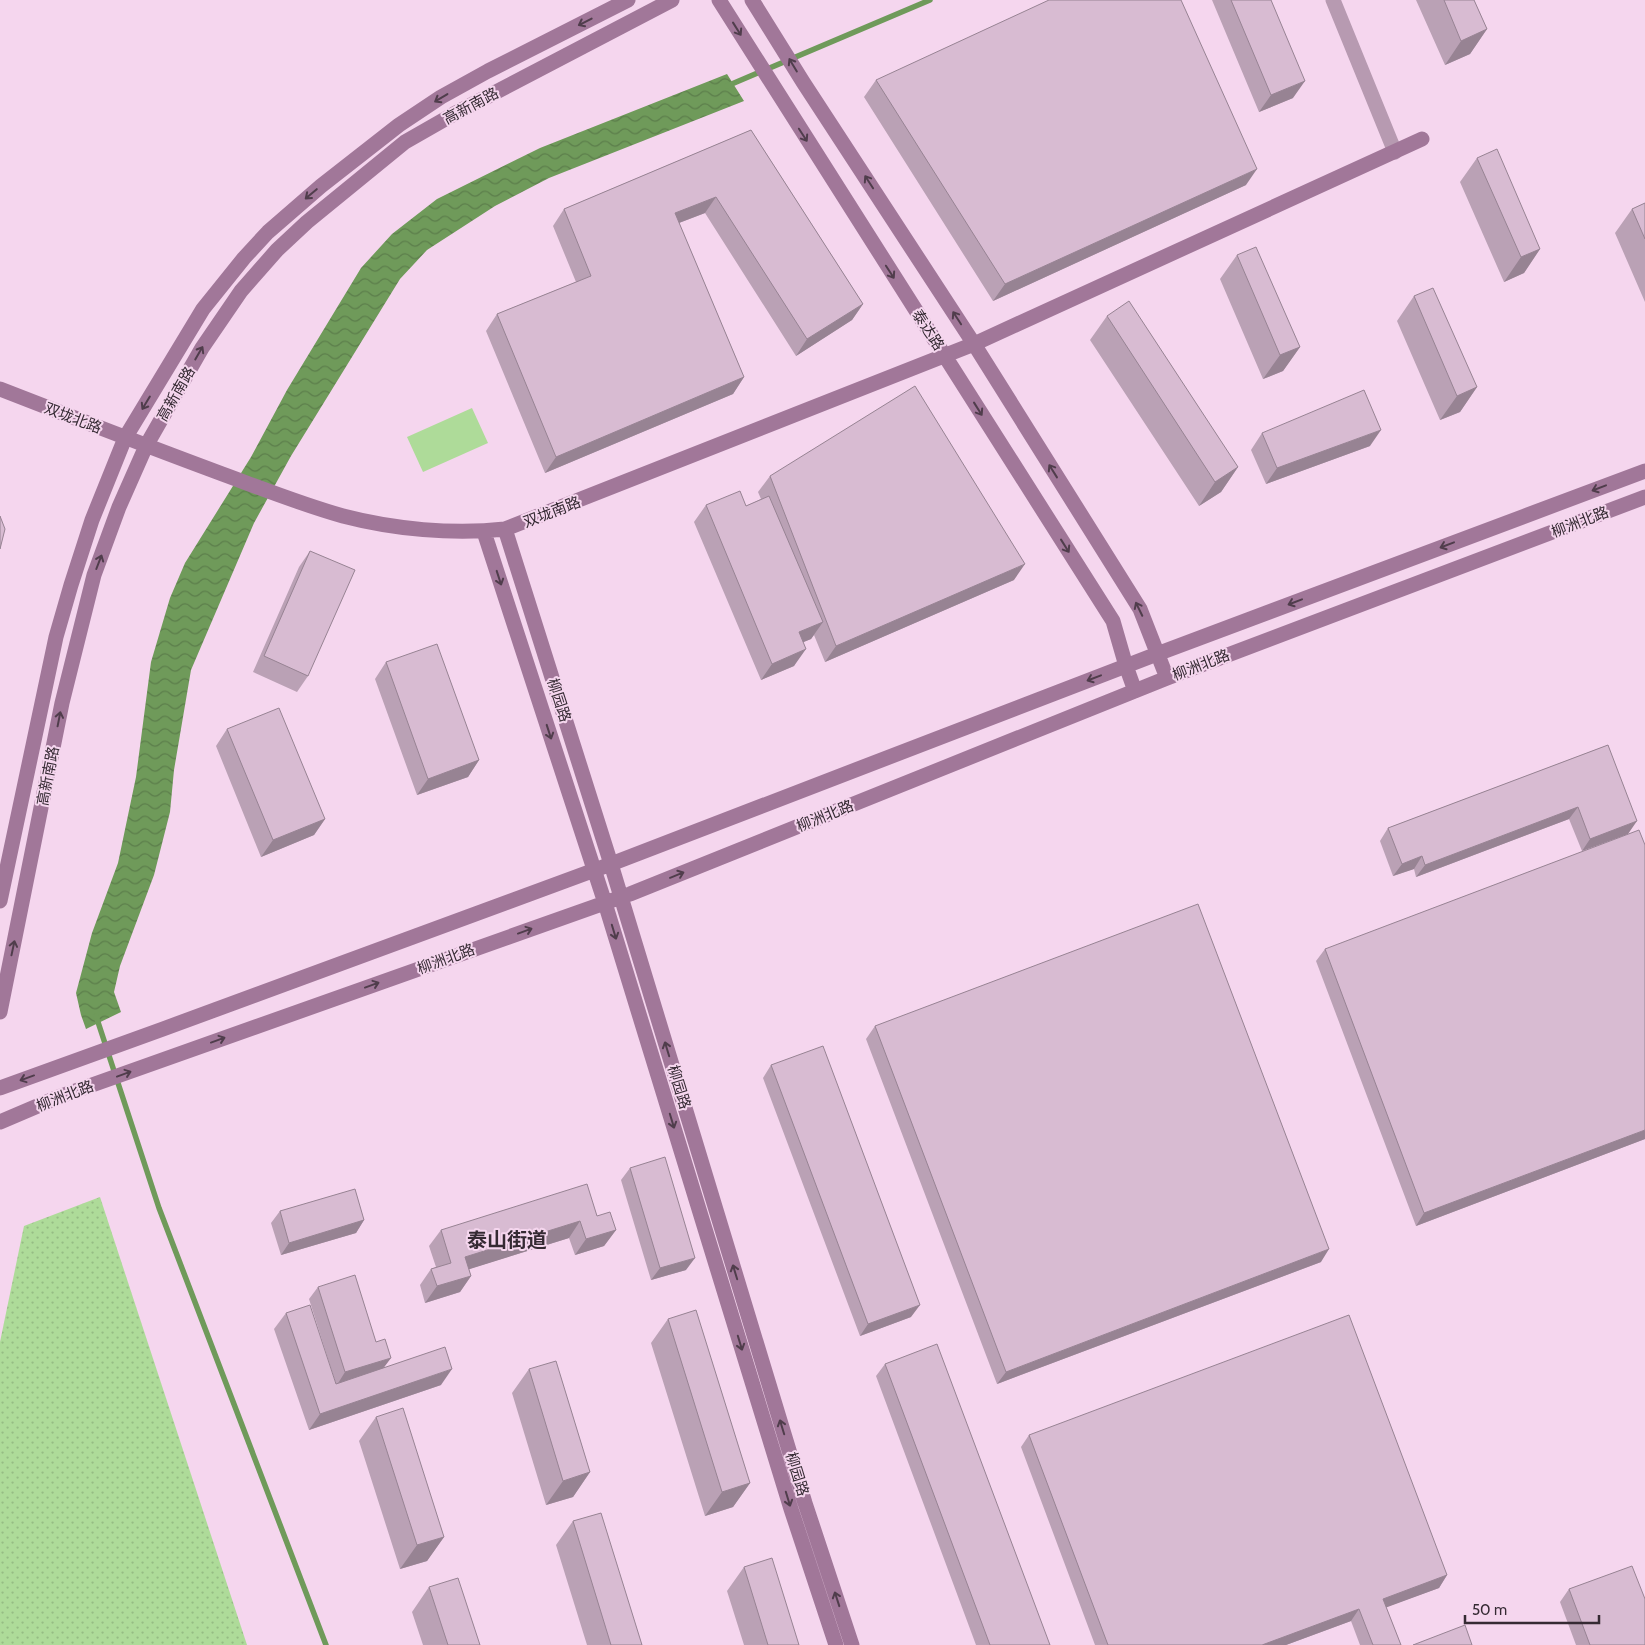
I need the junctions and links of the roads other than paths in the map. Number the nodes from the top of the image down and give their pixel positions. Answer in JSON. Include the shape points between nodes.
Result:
{"nodes":[{"id":1,"x":628,"y":0,"type":"edge"},
{"id":2,"x":672,"y":0,"type":"edge"},
{"id":3,"x":719,"y":0,"type":"edge"},
{"id":4,"x":752,"y":0,"type":"edge"},
{"id":5,"x":1333,"y":0,"type":"edge"},
{"id":6,"x":1422,"y":139,"type":"dead end"},
{"id":7,"x":1395,"y":152,"type":"junction"},
{"id":8,"x":974,"y":344,"type":"junction"},
{"id":9,"x":944,"y":356,"type":"junction"},
{"id":10,"x":0,"y":390,"type":"edge"},
{"id":11,"x":125,"y":438,"type":"junction"},
{"id":12,"x":146,"y":446,"type":"junction"},
{"id":13,"x":1645,"y":471,"type":"edge"},
{"id":14,"x":1645,"y":497,"type":"edge"},
{"id":15,"x":505,"y":529,"type":"junction"},
{"id":16,"x":484,"y":532,"type":"junction"},
{"id":17,"x":1157,"y":654,"type":"junction"},
{"id":18,"x":1126,"y":666,"type":"junction"},
{"id":19,"x":1167,"y":678,"type":"junction"},
{"id":20,"x":1135,"y":690,"type":"junction"},
{"id":21,"x":611,"y":864,"type":"junction"},
{"id":22,"x":594,"y":869,"type":"junction"},
{"id":23,"x":621,"y":897,"type":"junction"},
{"id":24,"x":0,"y":901,"type":"edge"},
{"id":25,"x":605,"y":903,"type":"junction"},
{"id":26,"x":0,"y":1012,"type":"edge"},
{"id":27,"x":0,"y":1088,"type":"edge"},
{"id":28,"x":0,"y":1122,"type":"edge"},
{"id":29,"x":836,"y":1645,"type":"edge"},
{"id":30,"x":852,"y":1645,"type":"edge"}],
"edges":[{"from":1,"to":11,"type":"main road","name":"高新南路","one_way":true,"via":[[441,97],[392,130],[292,210],[244,258],[204,309]]},
{"from":12,"to":2,"type":"main road","name":"高新南路","one_way":true,"via":[[202,348],[241,291],[307,222],[405,142]]},
{"from":3,"to":9,"type":"main road","name":"泰达路","one_way":true},
{"from":8,"to":4,"type":"main road","name":"泰达路","one_way":true},
{"from":5,"to":7,"type":"street"},
{"from":6,"to":7,"type":"main road","name":"双垅南路"},
{"from":7,"to":8,"type":"main road","name":"双垅南路"},
{"from":8,"to":9,"type":"main road","name":"双垅南路"},
{"from":17,"to":8,"type":"main road","name":"泰达路","one_way":true,"via":[[1140,609]]},
{"from":9,"to":15,"type":"main road","name":"双垅南路"},
{"from":9,"to":18,"type":"main road","name":"泰达路","one_way":true,"via":[[1113,621]]},
{"from":10,"to":11,"type":"main road","name":"双垅北路"},
{"from":11,"to":12,"type":"main road","name":"双垅北路"},
{"from":11,"to":24,"type":"main road","name":"高新南路","via":[[92,520],[56,637]]},
{"from":12,"to":16,"type":"main road","name":"双垅南路","via":[[343,516],[434,530]]},
{"from":26,"to":12,"type":"main road","name":"高新南路","one_way":true,"via":[[62,703],[94,575]]},
{"from":13,"to":17,"type":"main road","name":"柳洲北路","one_way":true},
{"from":14,"to":19,"type":"main road","name":"柳洲北路"},
{"from":15,"to":16,"type":"main road","name":"双垅南路"},
{"from":15,"to":21,"type":"main road","name":"柳园路"},
{"from":16,"to":22,"type":"main road","name":"柳园路","one_way":true},
{"from":17,"to":18,"type":"main road","name":"柳洲北路"},
{"from":17,"to":19,"type":"main road","name":"泰达路"},
{"from":18,"to":20,"type":"main road","name":"泰达路"},
{"from":18,"to":21,"type":"main road","name":"柳洲北路","one_way":true},
{"from":19,"to":20,"type":"main road","name":"柳洲北路"},
{"from":23,"to":20,"type":"main road","name":"柳洲北路","one_way":true},
{"from":21,"to":22,"type":"main road","name":"柳洲北路"},
{"from":21,"to":23,"type":"main road","name":"柳园路"},
{"from":22,"to":25,"type":"main road","name":"柳园路"},
{"from":22,"to":27,"type":"main road","name":"柳洲北路","one_way":true},
{"from":23,"to":25,"type":"main road","name":"柳洲北路"},
{"from":30,"to":23,"type":"main road","name":"柳园路","one_way":true,"via":[[805,1503]]},
{"from":28,"to":25,"type":"main road","name":"柳洲北路","one_way":true,"via":[[172,1056]]},
{"from":25,"to":29,"type":"main road","name":"柳园路","one_way":true}]}
